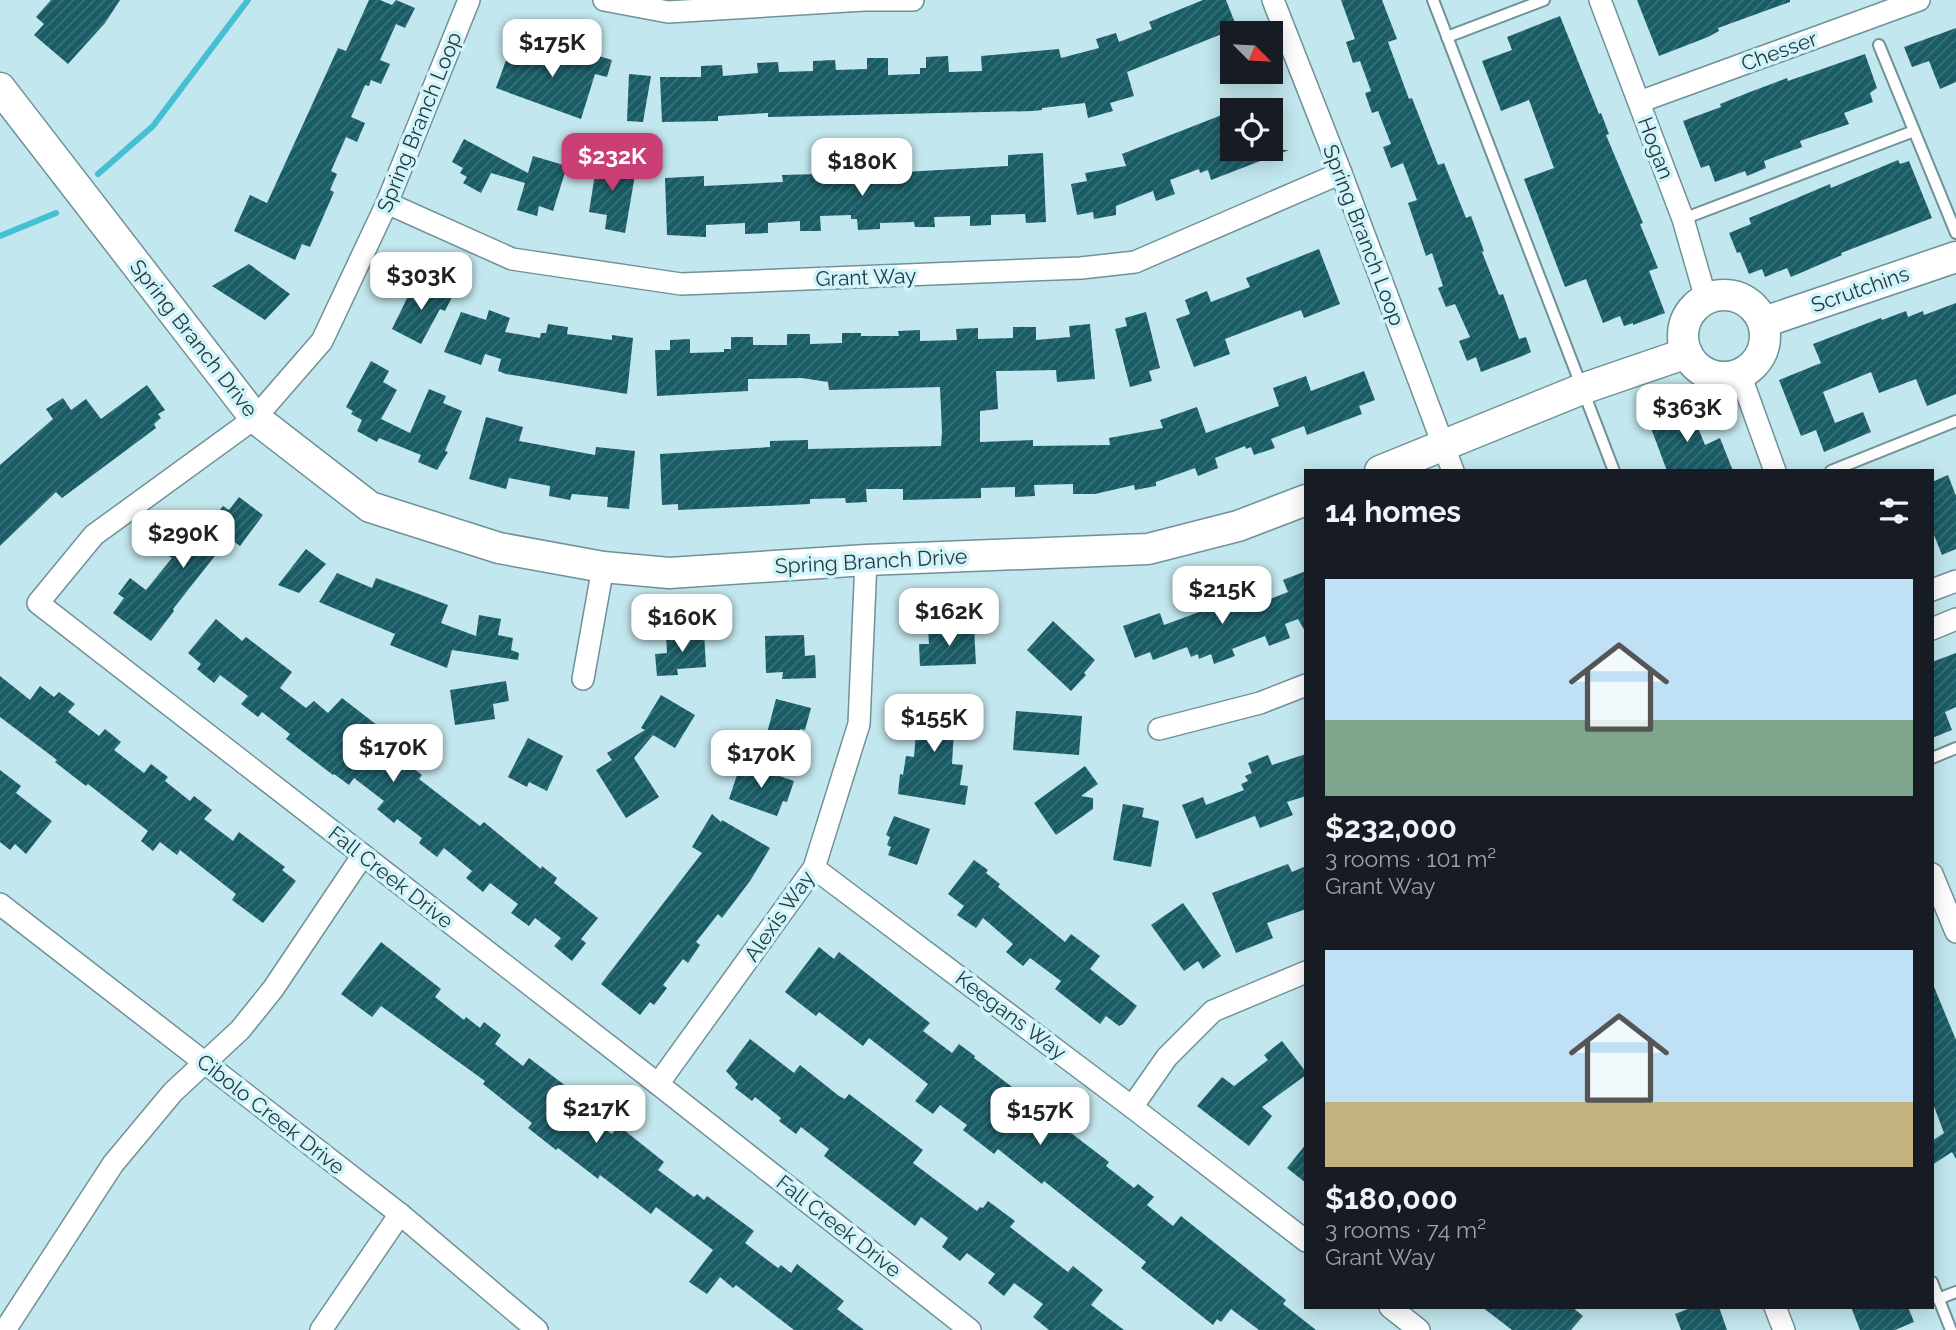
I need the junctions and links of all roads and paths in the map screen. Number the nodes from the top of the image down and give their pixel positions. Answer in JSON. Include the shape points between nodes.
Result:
{"nodes":[{"id":1,"x":469,"y":0,"type":"edge"},
{"id":2,"x":604,"y":0,"type":"edge"},
{"id":3,"x":864,"y":0,"type":"edge"},
{"id":4,"x":913,"y":0,"type":"edge"},
{"id":5,"x":1273,"y":0,"type":"edge"},
{"id":6,"x":1433,"y":0,"type":"edge"},
{"id":7,"x":1544,"y":0,"type":"edge"},
{"id":8,"x":1600,"y":0,"type":"edge"},
{"id":9,"x":1919,"y":0,"type":"edge"},
{"id":10,"x":1447,"y":37,"type":"junction"},
{"id":11,"x":1879,"y":45,"type":"dead end"},
{"id":12,"x":0,"y":88,"type":"edge"},
{"id":13,"x":1639,"y":102,"type":"junction"},
{"id":14,"x":1914,"y":131,"type":"junction"},
{"id":15,"x":1341,"y":173,"type":"junction"},
{"id":16,"x":387,"y":202,"type":"junction"},
{"id":17,"x":1683,"y":219,"type":"junction"},
{"id":18,"x":1956,"y":233,"type":"edge"},
{"id":19,"x":1956,"y":257,"type":"edge"},
{"id":20,"x":1706,"y":299,"type":"junction"},
{"id":21,"x":1764,"y":322,"type":"junction"},
{"id":22,"x":1687,"y":353,"type":"junction"},
{"id":23,"x":1740,"y":374,"type":"junction"},
{"id":24,"x":1582,"y":389,"type":"junction"},
{"id":25,"x":255,"y":418,"type":"junction"},
{"id":26,"x":1956,"y":421,"type":"edge"},
{"id":27,"x":1448,"y":458,"type":"edge"},
{"id":28,"x":1390,"y":469,"type":"edge"},
{"id":29,"x":1613,"y":469,"type":"edge"},
{"id":30,"x":1773,"y":469,"type":"edge"},
{"id":31,"x":1836,"y":469,"type":"edge"},
{"id":32,"x":1304,"y":501,"type":"edge"},
{"id":33,"x":866,"y":561,"type":"junction"},
{"id":34,"x":603,"y":567,"type":"junction"},
{"id":35,"x":1956,"y":581,"type":"edge"},
{"id":36,"x":1934,"y":589,"type":"edge"},
{"id":37,"x":1956,"y":619,"type":"edge"},
{"id":38,"x":1934,"y":628,"type":"edge"},
{"id":39,"x":583,"y":679,"type":"dead end"},
{"id":40,"x":1304,"y":686,"type":"edge"},
{"id":41,"x":1159,"y":729,"type":"dead end"},
{"id":42,"x":1956,"y":748,"type":"edge"},
{"id":43,"x":1934,"y":757,"type":"edge"},
{"id":44,"x":363,"y":855,"type":"junction"},
{"id":45,"x":814,"y":868,"type":"junction"},
{"id":46,"x":1940,"y":887,"type":"edge"},
{"id":47,"x":0,"y":904,"type":"edge"},
{"id":48,"x":1956,"y":932,"type":"edge"},
{"id":49,"x":1304,"y":973,"type":"edge"},
{"id":50,"x":204,"y":1063,"type":"junction"},
{"id":51,"x":658,"y":1084,"type":"junction"},
{"id":52,"x":1132,"y":1107,"type":"junction"},
{"id":53,"x":400,"y":1214,"type":"junction"},
{"id":54,"x":1304,"y":1239,"type":"edge"},
{"id":55,"x":1934,"y":1288,"type":"edge"},
{"id":56,"x":1956,"y":1292,"type":"edge"},
{"id":57,"x":1938,"y":1299,"type":"junction"},
{"id":58,"x":1393,"y":1309,"type":"edge"},
{"id":59,"x":1776,"y":1309,"type":"edge"},
{"id":60,"x":2,"y":1330,"type":"edge"},
{"id":61,"x":321,"y":1330,"type":"edge"},
{"id":62,"x":537,"y":1330,"type":"edge"},
{"id":63,"x":970,"y":1330,"type":"edge"},
{"id":64,"x":1419,"y":1330,"type":"edge"},
{"id":65,"x":1784,"y":1330,"type":"edge"},
{"id":66,"x":1951,"y":1330,"type":"edge"}],
"edges":[{"from":1,"to":16,"type":"street","name":"Spring Branch Loop"},
{"from":2,"to":3,"type":"street","via":[[668,12]]},
{"from":3,"to":4,"type":"street"},
{"from":5,"to":15,"type":"street","name":"Spring Branch Loop"},
{"from":6,"to":10,"type":"lane"},
{"from":7,"to":10,"type":"lane"},
{"from":8,"to":13,"type":"street","name":"Hogan"},
{"from":9,"to":13,"type":"street","name":"Chesser"},
{"from":10,"to":24,"type":"lane"},
{"from":11,"to":14,"type":"lane"},
{"from":12,"to":25,"type":"street","name":"Spring Branch Drive"},
{"from":13,"to":17,"type":"street","name":"Hogan"},
{"from":14,"to":17,"type":"lane"},
{"from":14,"to":18,"type":"lane"},
{"from":15,"to":16,"type":"street","name":"Grant Way","via":[[1135,262],[681,284],[512,259]]},
{"from":15,"to":27,"type":"street","name":"Spring Branch Loop"},
{"from":16,"to":25,"type":"street","name":"Spring Branch Loop","via":[[322,341]]},
{"from":17,"to":20,"type":"street","name":"Hogan"},
{"from":19,"to":21,"type":"street","name":"Scrutchins"},
{"from":20,"to":21,"type":"street","via":[[1733,295],[1746,300]]},
{"from":20,"to":22,"type":"street","via":[[1688,316],[1684,328]]},
{"from":21,"to":23,"type":"street","via":[[1766,335],[1759,358]]},
{"from":22,"to":23,"type":"street","via":[[1703,372],[1728,377]]},
{"from":22,"to":24,"type":"street"},
{"from":23,"to":30,"type":"street"},
{"from":24,"to":27,"type":"street"},
{"from":24,"to":29,"type":"lane"},
{"from":25,"to":34,"type":"street","name":"Spring Branch Drive","via":[[370,507],[499,548]]},
{"from":25,"to":44,"type":"street","name":"Fall Creek Drive","via":[[94,535],[38,603]]},
{"from":26,"to":31,"type":"lane"},
{"from":27,"to":28,"type":"street"},
{"from":32,"to":33,"type":"street","name":"Spring Branch Drive","via":[[1238,526],[1147,549]]},
{"from":33,"to":34,"type":"street","name":"Spring Branch Drive","via":[[669,573]]},
{"from":33,"to":45,"type":"street","name":"Alexis Way","via":[[859,724]]},
{"from":34,"to":39,"type":"street"},
{"from":35,"to":36,"type":"street"},
{"from":37,"to":38,"type":"street"},
{"from":40,"to":41,"type":"street","via":[[1260,703]]},
{"from":42,"to":43,"type":"lane"},
{"from":44,"to":50,"type":"street","via":[[273,989],[240,1030]]},
{"from":44,"to":51,"type":"street","name":"Fall Creek Drive"},
{"from":45,"to":51,"type":"street","name":"Alexis Way"},
{"from":45,"to":52,"type":"street","name":"Keegans Way"},
{"from":46,"to":48,"type":"street"},
{"from":47,"to":50,"type":"street","name":"Cibolo Creek Drive"},
{"from":49,"to":52,"type":"street","via":[[1213,1011],[1167,1057]]},
{"from":50,"to":53,"type":"street","name":"Cibolo Creek Drive"},
{"from":50,"to":60,"type":"street","via":[[173,1092],[113,1164]]},
{"from":51,"to":63,"type":"street","name":"Fall Creek Drive"},
{"from":52,"to":54,"type":"street","name":"Keegans Way"},
{"from":53,"to":61,"type":"street"},
{"from":53,"to":62,"type":"street","name":"Cibolo Creek Drive"},
{"from":55,"to":57,"type":"lane"},
{"from":56,"to":57,"type":"lane"},
{"from":57,"to":66,"type":"lane"},
{"from":58,"to":64,"type":"street"},
{"from":59,"to":65,"type":"street"}]}
